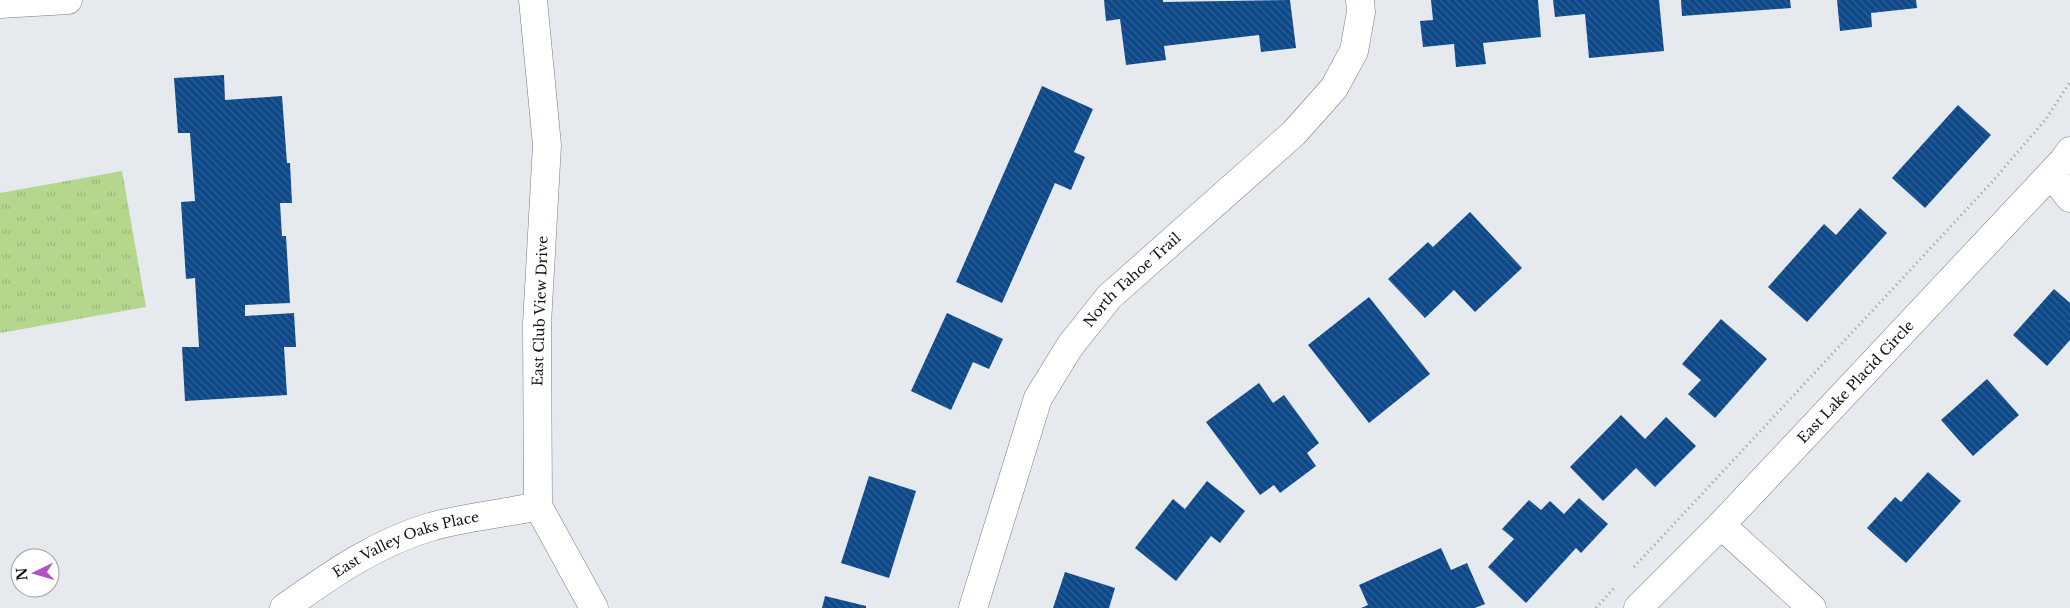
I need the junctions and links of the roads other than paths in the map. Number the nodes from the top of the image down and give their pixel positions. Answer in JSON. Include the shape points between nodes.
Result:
{"nodes":[{"id":1,"x":68,"y":0,"type":"edge"},
{"id":2,"x":533,"y":0,"type":"edge"},
{"id":3,"x":1360,"y":0,"type":"edge"},
{"id":4,"x":0,"y":4,"type":"edge"},
{"id":5,"x":2070,"y":151,"type":"edge"},
{"id":6,"x":2051,"y":174,"type":"junction"},
{"id":7,"x":2070,"y":198,"type":"edge"},
{"id":8,"x":538,"y":506,"type":"junction"},
{"id":9,"x":1721,"y":525,"type":"junction"},
{"id":10,"x":284,"y":608,"type":"edge"},
{"id":11,"x":594,"y":608,"type":"edge"},
{"id":12,"x":973,"y":608,"type":"edge"},
{"id":13,"x":1638,"y":608,"type":"edge"},
{"id":14,"x":1812,"y":608,"type":"edge"}],
"edges":[{"from":1,"to":4,"type":"street"},
{"from":2,"to":8,"type":"street","name":"East Club View Drive","via":[[547,146],[537,324]]},
{"from":3,"to":12,"type":"street","name":"North Tahoe Trail","via":[[1354,51],[1334,88],[1294,133],[1109,297],[1070,346],[1038,398]]},
{"from":5,"to":6,"type":"street","name":"East Lake Placid Circle"},
{"from":6,"to":7,"type":"street"},
{"from":6,"to":9,"type":"street","name":"East Lake Placid Circle"},
{"from":8,"to":10,"type":"street","name":"East Valley Oaks Place","via":[[429,527],[377,548],[342,567]]},
{"from":8,"to":11,"type":"street","name":"East Club View Drive"},
{"from":9,"to":13,"type":"street","name":"East Lake Placid Circle"},
{"from":9,"to":14,"type":"street"}]}
